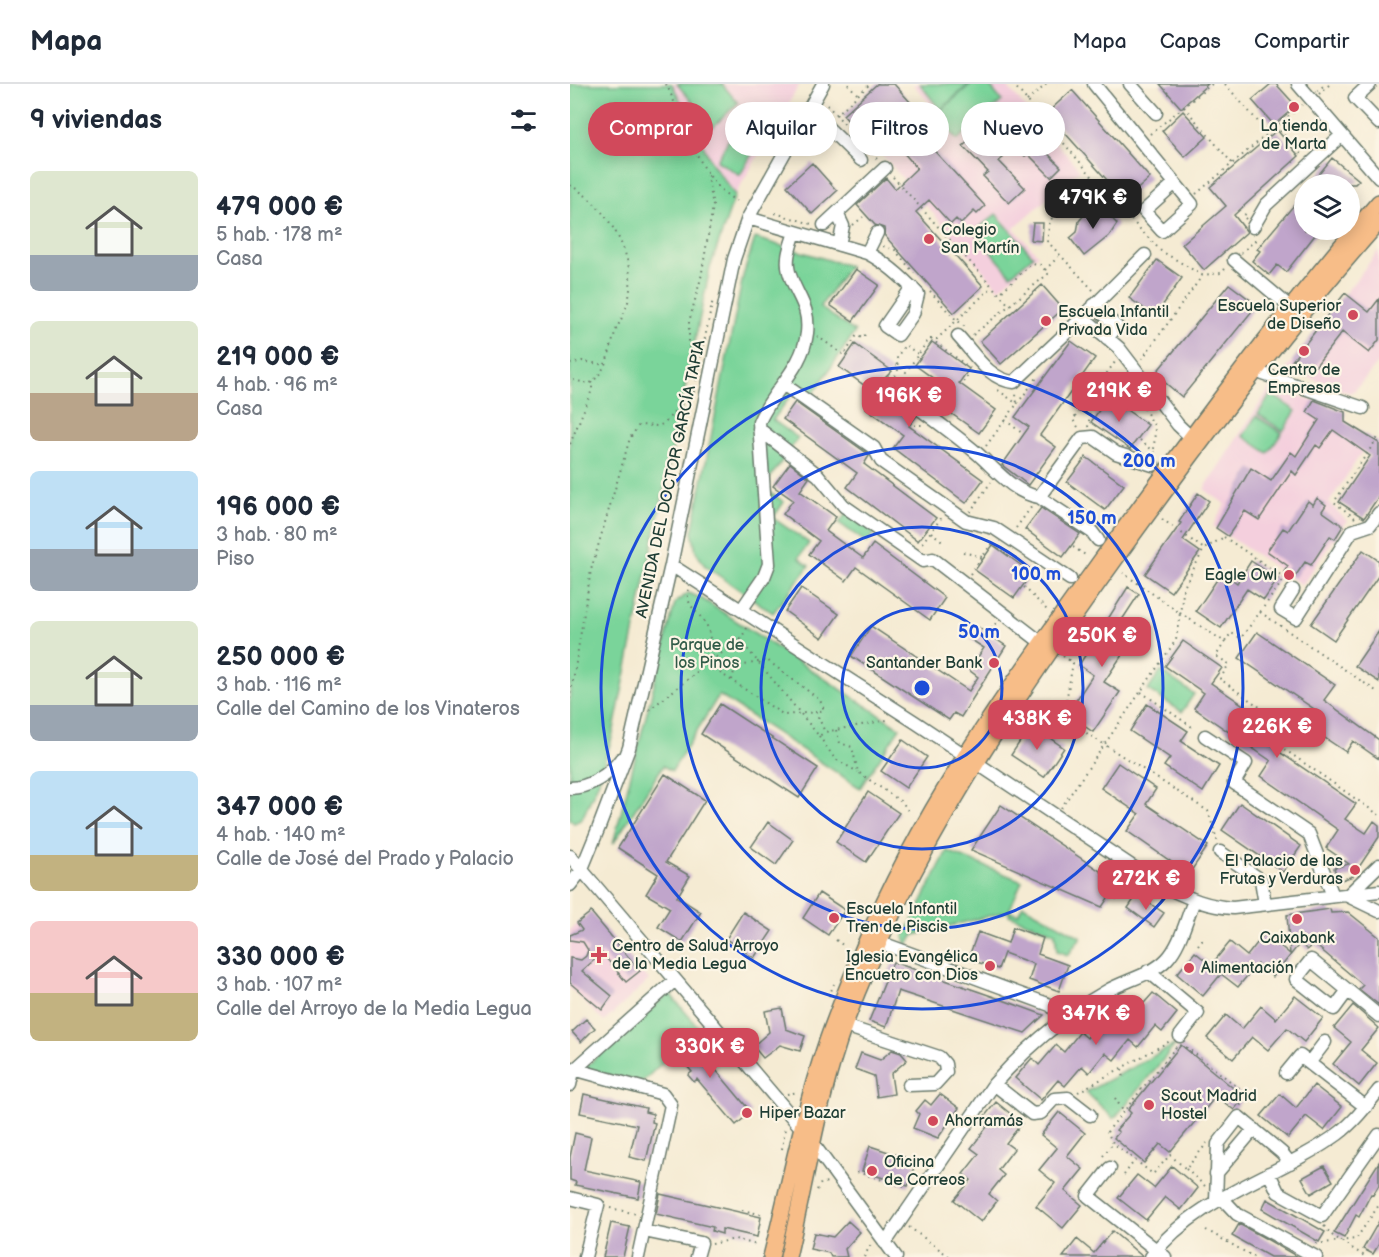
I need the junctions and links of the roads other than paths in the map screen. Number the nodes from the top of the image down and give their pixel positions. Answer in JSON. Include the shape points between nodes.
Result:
{"nodes":[{"id":1,"x":823,"y":84,"type":"edge"},
{"id":2,"x":1094,"y":84,"type":"edge"},
{"id":3,"x":1130,"y":84,"type":"edge"},
{"id":4,"x":1298,"y":84,"type":"edge"},
{"id":5,"x":1370,"y":84,"type":"edge"},
{"id":6,"x":813,"y":102,"type":"edge"},
{"id":7,"x":1156,"y":113,"type":"dead end"},
{"id":8,"x":1379,"y":123,"type":"edge"},
{"id":9,"x":1342,"y":135,"type":"junction"},
{"id":10,"x":837,"y":136,"type":"edge"},
{"id":11,"x":783,"y":156,"type":"edge"},
{"id":12,"x":861,"y":160,"type":"dead end"},
{"id":13,"x":885,"y":168,"type":"road end"},
{"id":14,"x":1379,"y":178,"type":"edge"},
{"id":15,"x":1175,"y":183,"type":"junction"},
{"id":16,"x":1379,"y":202,"type":"edge"},
{"id":17,"x":837,"y":213,"type":"junction"},
{"id":18,"x":748,"y":218,"type":"junction"},
{"id":19,"x":1379,"y":222,"type":"edge"},
{"id":20,"x":824,"y":225,"type":"dead end"},
{"id":21,"x":1253,"y":227,"type":"dead end"},
{"id":22,"x":795,"y":232,"type":"junction"},
{"id":23,"x":877,"y":232,"type":"dead end"},
{"id":24,"x":839,"y":244,"type":"junction"},
{"id":25,"x":867,"y":253,"type":"junction"},
{"id":26,"x":1145,"y":255,"type":"dead end"},
{"id":27,"x":1234,"y":260,"type":"dead end"},
{"id":28,"x":912,"y":287,"type":"dead end"},
{"id":29,"x":1098,"y":302,"type":"junction"},
{"id":30,"x":1294,"y":311,"type":"junction"},
{"id":31,"x":1083,"y":317,"type":"junction"},
{"id":32,"x":958,"y":336,"type":"dead end"},
{"id":33,"x":1107,"y":338,"type":"junction"},
{"id":34,"x":1250,"y":366,"type":"junction"},
{"id":35,"x":783,"y":384,"type":"junction"},
{"id":36,"x":888,"y":386,"type":"road end"},
{"id":37,"x":1363,"y":408,"type":"dead end"},
{"id":38,"x":759,"y":429,"type":"junction"},
{"id":39,"x":1194,"y":442,"type":"junction"},
{"id":40,"x":1156,"y":460,"type":"road end"},
{"id":41,"x":1039,"y":497,"type":"junction"},
{"id":42,"x":1379,"y":513,"type":"edge"},
{"id":43,"x":1098,"y":540,"type":"dead end"},
{"id":44,"x":671,"y":565,"type":"junction"},
{"id":45,"x":1070,"y":579,"type":"dead end"},
{"id":46,"x":1293,"y":590,"type":"dead end"},
{"id":47,"x":742,"y":609,"type":"junction"},
{"id":48,"x":1051,"y":649,"type":"junction"},
{"id":49,"x":1205,"y":736,"type":"road end"},
{"id":50,"x":628,"y":748,"type":"junction"},
{"id":51,"x":970,"y":759,"type":"junction"},
{"id":52,"x":570,"y":788,"type":"edge"},
{"id":53,"x":1220,"y":852,"type":"road end"},
{"id":54,"x":570,"y":856,"type":"edge"},
{"id":55,"x":1379,"y":865,"type":"edge"},
{"id":56,"x":581,"y":871,"type":"junction"},
{"id":57,"x":570,"y":885,"type":"edge"},
{"id":58,"x":1379,"y":891,"type":"edge"},
{"id":59,"x":1333,"y":896,"type":"junction"},
{"id":60,"x":1347,"y":896,"type":"junction"},
{"id":61,"x":1194,"y":901,"type":"junction"},
{"id":62,"x":1264,"y":904,"type":"junction"},
{"id":63,"x":1379,"y":911,"type":"edge"},
{"id":64,"x":879,"y":942,"type":"junction"},
{"id":65,"x":1148,"y":971,"type":"junction"},
{"id":66,"x":675,"y":980,"type":"junction"},
{"id":67,"x":1348,"y":990,"type":"dead end"},
{"id":68,"x":1379,"y":1016,"type":"edge"},
{"id":69,"x":1065,"y":1019,"type":"junction"},
{"id":70,"x":844,"y":1026,"type":"junction"},
{"id":71,"x":1180,"y":1041,"type":"road end"},
{"id":72,"x":1325,"y":1042,"type":"dead end"},
{"id":73,"x":1309,"y":1063,"type":"junction"},
{"id":74,"x":572,"y":1070,"type":"edge"},
{"id":75,"x":1286,"y":1073,"type":"dead end"},
{"id":76,"x":994,"y":1084,"type":"junction"},
{"id":77,"x":909,"y":1085,"type":"dead end"},
{"id":78,"x":570,"y":1086,"type":"edge"},
{"id":79,"x":1379,"y":1091,"type":"edge"},
{"id":80,"x":1366,"y":1107,"type":"junction"},
{"id":81,"x":1090,"y":1115,"type":"dead end"},
{"id":82,"x":1254,"y":1129,"type":"junction"},
{"id":83,"x":802,"y":1130,"type":"junction"},
{"id":84,"x":1379,"y":1135,"type":"edge"},
{"id":85,"x":813,"y":1145,"type":"junction"},
{"id":86,"x":1290,"y":1163,"type":"junction"},
{"id":87,"x":1110,"y":1168,"type":"dead end"},
{"id":88,"x":1269,"y":1173,"type":"junction"},
{"id":89,"x":1216,"y":1174,"type":"junction"},
{"id":90,"x":570,"y":1198,"type":"edge"},
{"id":91,"x":1218,"y":1199,"type":"junction"},
{"id":92,"x":644,"y":1231,"type":"junction"},
{"id":93,"x":879,"y":1242,"type":"junction"},
{"id":94,"x":1315,"y":1251,"type":"edge"},
{"id":95,"x":1157,"y":1255,"type":"edge"},
{"id":96,"x":585,"y":1257,"type":"edge"},
{"id":97,"x":638,"y":1257,"type":"edge"},
{"id":98,"x":697,"y":1257,"type":"edge"},
{"id":99,"x":771,"y":1257,"type":"edge"},
{"id":100,"x":788,"y":1257,"type":"edge"},
{"id":101,"x":896,"y":1257,"type":"edge"}],
"edges":[{"from":1,"to":6,"type":"street","name":"AVENIDA DEL DOCTOR GARCÍA TAPIA"},
{"from":2,"to":15,"type":"street"},
{"from":3,"to":7,"type":"street"},
{"from":4,"to":9,"type":"street"},
{"from":5,"to":8,"type":"street","via":[[1355,98]]},
{"from":9,"to":14,"type":"street"},
{"from":9,"to":21,"type":"street","via":[[1266,205]]},
{"from":10,"to":12,"type":"street"},
{"from":11,"to":18,"type":"street","name":"AVENIDA DEL DOCTOR GARCÍA TAPIA"},
{"from":13,"to":17,"type":"street"},
{"from":15,"to":15,"type":"street","via":[[1144,212],[1161,231],[1192,204]]},
{"from":16,"to":30,"type":"main road"},
{"from":17,"to":20,"type":"street"},
{"from":17,"to":24,"type":"street","via":[[843,226]]},
{"from":18,"to":22,"type":"street"},
{"from":18,"to":44,"type":"street","name":"AVENIDA DEL DOCTOR GARCÍA TAPIA","via":[[734,259]]},
{"from":19,"to":30,"type":"main road"},
{"from":22,"to":24,"type":"street"},
{"from":22,"to":35,"type":"street","via":[[788,255],[789,271],[806,307],[807,334],[799,358]]},
{"from":23,"to":25,"type":"street"},
{"from":24,"to":25,"type":"street"},
{"from":25,"to":28,"type":"street","via":[[880,259]]},
{"from":26,"to":29,"type":"street"},
{"from":27,"to":30,"type":"street"},
{"from":29,"to":31,"type":"street"},
{"from":29,"to":33,"type":"street","via":[[1117,327]]},
{"from":30,"to":34,"type":"main road"},
{"from":31,"to":32,"type":"street","via":[[1014,382],[994,376]]},
{"from":31,"to":33,"type":"street"},
{"from":33,"to":39,"type":"street"},
{"from":34,"to":37,"type":"street"},
{"from":34,"to":39,"type":"main road"},
{"from":35,"to":38,"type":"street","via":[[764,411]]},
{"from":35,"to":45,"type":"street","via":[[874,448],[881,461],[964,520],[1004,535]]},
{"from":36,"to":41,"type":"street","via":[[998,473],[1029,495]]},
{"from":38,"to":47,"type":"street","via":[[769,564]]},
{"from":38,"to":48,"type":"street","via":[[818,475],[844,506],[922,561],[933,559]]},
{"from":39,"to":48,"type":"main road"},
{"from":40,"to":41,"type":"street","via":[[1116,453],[1093,437],[1082,438]]},
{"from":41,"to":43,"type":"street"},
{"from":42,"to":46,"type":"street","via":[[1370,525],[1352,531],[1296,618],[1281,609]]},
{"from":44,"to":47,"type":"street"},
{"from":44,"to":50,"type":"street","name":"AVENIDA DEL DOCTOR GARCÍA TAPIA"},
{"from":47,"to":51,"type":"street"},
{"from":48,"to":51,"type":"main road"},
{"from":49,"to":59,"type":"street","via":[[1246,763],[1234,783],[1309,834]]},
{"from":50,"to":52,"type":"street","name":"AVENIDA DEL DOCTOR GARCÍA TAPIA","via":[[614,770],[580,788]]},
{"from":50,"to":56,"type":"street","name":"AVENIDA DEL DOCTOR GARCÍA TAPIA"},
{"from":51,"to":61,"type":"street","via":[[1160,885]]},
{"from":51,"to":64,"type":"main road"},
{"from":51,"to":83,"type":"main road","via":[[908,854],[864,947],[825,1046]]},
{"from":53,"to":62,"type":"street","via":[[1261,880]]},
{"from":54,"to":56,"type":"street"},
{"from":55,"to":60,"type":"street"},
{"from":56,"to":57,"type":"street","name":"AVENIDA DEL DOCTOR GARCÍA TAPIA"},
{"from":56,"to":66,"type":"street"},
{"from":58,"to":60,"type":"street"},
{"from":59,"to":60,"type":"street"},
{"from":59,"to":62,"type":"street"},
{"from":60,"to":63,"type":"street"},
{"from":61,"to":62,"type":"street","via":[[1233,908]]},
{"from":61,"to":65,"type":"street","via":[[1167,959]]},
{"from":64,"to":69,"type":"street","via":[[1050,1005]]},
{"from":64,"to":70,"type":"main road"},
{"from":65,"to":69,"type":"street","via":[[1107,991]]},
{"from":65,"to":71,"type":"street","via":[[1198,1013]]},
{"from":66,"to":74,"type":"street"},
{"from":66,"to":83,"type":"street"},
{"from":67,"to":68,"type":"street"},
{"from":69,"to":76,"type":"street"},
{"from":70,"to":77,"type":"street","via":[[939,1057],[945,1064],[946,1072],[935,1084]]},
{"from":70,"to":85,"type":"main road"},
{"from":72,"to":73,"type":"street"},
{"from":73,"to":75,"type":"street","via":[[1299,1056]]},
{"from":73,"to":80,"type":"street"},
{"from":74,"to":78,"type":"street"},
{"from":74,"to":92,"type":"street","via":[[663,1094],[671,1105]]},
{"from":76,"to":81,"type":"street","via":[[1032,1114],[1041,1113],[1054,1099],[1068,1098]]},
{"from":76,"to":93,"type":"street"},
{"from":79,"to":80,"type":"street"},
{"from":80,"to":86,"type":"street","via":[[1340,1133]]},
{"from":82,"to":86,"type":"street"},
{"from":82,"to":89,"type":"street"},
{"from":82,"to":89,"type":"street","via":[[1239,1117],[1218,1144]]},
{"from":83,"to":85,"type":"street"},
{"from":83,"to":99,"type":"main road"},
{"from":84,"to":88,"type":"street","via":[[1322,1216],[1278,1192]]},
{"from":85,"to":93,"type":"street"},
{"from":85,"to":100,"type":"main road"},
{"from":86,"to":88,"type":"street"},
{"from":87,"to":95,"type":"street","via":[[1088,1196]]},
{"from":88,"to":91,"type":"street"},
{"from":89,"to":91,"type":"street"},
{"from":90,"to":96,"type":"street","via":[[598,1205]]},
{"from":91,"to":94,"type":"street","via":[[1237,1214]]},
{"from":91,"to":95,"type":"street","via":[[1181,1227]]},
{"from":92,"to":97,"type":"street"},
{"from":92,"to":98,"type":"street","via":[[700,1243]]},
{"from":93,"to":101,"type":"street"}]}
